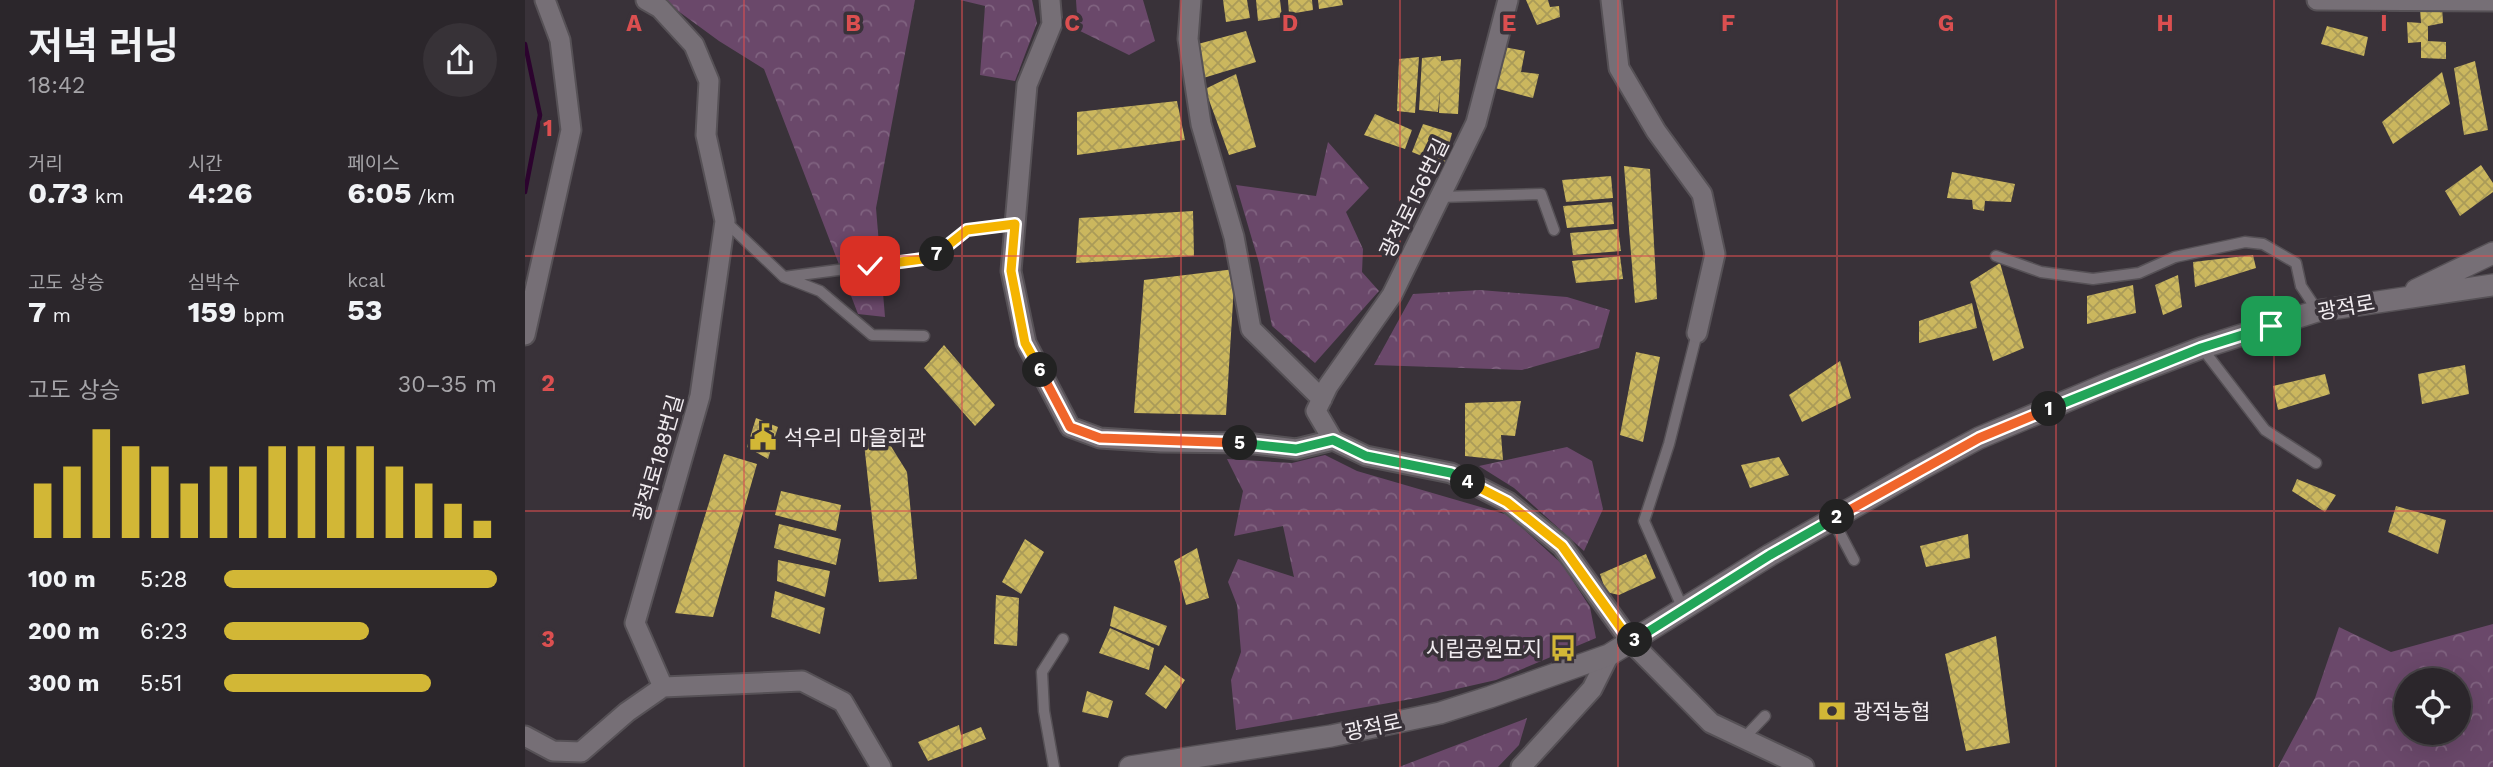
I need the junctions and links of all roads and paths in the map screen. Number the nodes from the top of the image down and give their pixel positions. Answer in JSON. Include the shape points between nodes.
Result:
{"nodes":[{"id":1,"x":545,"y":0,"type":"edge"},
{"id":2,"x":646,"y":0,"type":"edge"},
{"id":3,"x":1050,"y":0,"type":"edge"},
{"id":4,"x":1191,"y":0,"type":"edge"},
{"id":5,"x":1508,"y":0,"type":"edge"},
{"id":6,"x":1611,"y":0,"type":"edge"},
{"id":7,"x":2317,"y":0,"type":"edge"},
{"id":8,"x":2493,"y":1,"type":"edge"},
{"id":9,"x":1439,"y":197,"type":"junction"},
{"id":10,"x":725,"y":221,"type":"junction"},
{"id":11,"x":1015,"y":224,"type":"junction"},
{"id":12,"x":1554,"y":230,"type":"dead end"},
{"id":13,"x":2493,"y":253,"type":"edge"},
{"id":14,"x":1996,"y":256,"type":"dead end"},
{"id":15,"x":784,"y":277,"type":"junction"},
{"id":16,"x":2493,"y":285,"type":"edge"},
{"id":17,"x":2397,"y":299,"type":"junction"},
{"id":18,"x":2317,"y":311,"type":"junction"},
{"id":19,"x":1697,"y":334,"type":"joint"},
{"id":20,"x":525,"y":335,"type":"edge"},
{"id":21,"x":924,"y":336,"type":"dead end"},
{"id":22,"x":2201,"y":348,"type":"junction"},
{"id":23,"x":1322,"y":399,"type":"junction"},
{"id":24,"x":1333,"y":440,"type":"junction"},
{"id":25,"x":2316,"y":463,"type":"dead end"},
{"id":26,"x":1833,"y":519,"type":"junction"},
{"id":27,"x":1854,"y":559,"type":"dead end"},
{"id":28,"x":1683,"y":609,"type":"junction"},
{"id":29,"x":1063,"y":639,"type":"dead end"},
{"id":30,"x":1631,"y":642,"type":"junction"},
{"id":31,"x":1609,"y":655,"type":"junction"},
{"id":32,"x":663,"y":687,"type":"junction"},
{"id":33,"x":1765,"y":716,"type":"dead end"},
{"id":34,"x":525,"y":737,"type":"edge"},
{"id":35,"x":1745,"y":738,"type":"junction"},
{"id":36,"x":1779,"y":761,"type":"edge"},
{"id":37,"x":881,"y":767,"type":"edge"},
{"id":38,"x":1053,"y":767,"type":"edge"},
{"id":39,"x":1130,"y":767,"type":"edge"},
{"id":40,"x":1521,"y":767,"type":"edge"},
{"id":41,"x":1804,"y":767,"type":"edge"}],
"edges":[{"from":1,"to":20,"type":"street","via":[[560,40],[571,130]]},
{"from":2,"to":10,"type":"street","name":"광적로188번길","via":[[660,8],[694,45],[709,81],[706,135]]},
{"from":3,"to":11,"type":"street","via":[[1052,24],[1027,85]]},
{"from":4,"to":23,"type":"street","via":[[1188,39],[1201,124],[1234,237],[1251,329]]},
{"from":5,"to":9,"type":"street","name":"광적로156번길","via":[[1476,123]]},
{"from":6,"to":19,"type":"street","via":[[1619,68],[1656,131],[1702,194],[1715,254]]},
{"from":7,"to":8,"type":"street"},
{"from":9,"to":12,"type":"lane","via":[[1541,194]]},
{"from":9,"to":23,"type":"street","name":"광적로156번길","via":[[1392,295]]},
{"from":10,"to":15,"type":"lane"},
{"from":10,"to":32,"type":"street","name":"광적로188번길","via":[[700,396],[635,623]]},
{"from":11,"to":15,"type":"lane","via":[[967,230],[930,258]]},
{"from":11,"to":24,"type":"street","via":[[1011,271],[1025,343],[1070,427],[1100,438],[1296,449]]},
{"from":13,"to":17,"type":"main road"},
{"from":14,"to":18,"type":"lane","via":[[2041,272],[2093,279],[2139,273],[2175,257],[2245,242],[2263,244],[2296,263],[2301,286]]},
{"from":15,"to":21,"type":"lane","via":[[820,291],[872,335]]},
{"from":16,"to":17,"type":"main road","name":"광적로"},
{"from":17,"to":18,"type":"main road","name":"광적로"},
{"from":18,"to":22,"type":"main road","name":"광적로"},
{"from":19,"to":28,"type":"lane","via":[[1644,520]]},
{"from":22,"to":25,"type":"lane","via":[[2265,430]]},
{"from":22,"to":26,"type":"main road","name":"광적로","via":[[1979,438]]},
{"from":23,"to":24,"type":"street","via":[[1316,411]]},
{"from":24,"to":30,"type":"street","via":[[1366,456],[1451,473],[1507,502],[1562,546]]},
{"from":26,"to":27,"type":"lane"},
{"from":26,"to":28,"type":"main road","name":"광적로"},
{"from":28,"to":30,"type":"main road","name":"광적로"},
{"from":29,"to":38,"type":"lane","via":[[1042,672]]},
{"from":30,"to":31,"type":"main road","name":"광적로"},
{"from":30,"to":35,"type":"street","via":[[1711,723]]},
{"from":31,"to":39,"type":"main road","name":"광적로","via":[[1440,713],[1331,736]]},
{"from":31,"to":40,"type":"street","via":[[1592,689]]},
{"from":32,"to":34,"type":"street","via":[[581,751],[553,751]]},
{"from":32,"to":37,"type":"street","via":[[802,681],[843,702]]},
{"from":33,"to":35,"type":"lane"},
{"from":35,"to":36,"type":"street"},
{"from":36,"to":41,"type":"street"}]}
